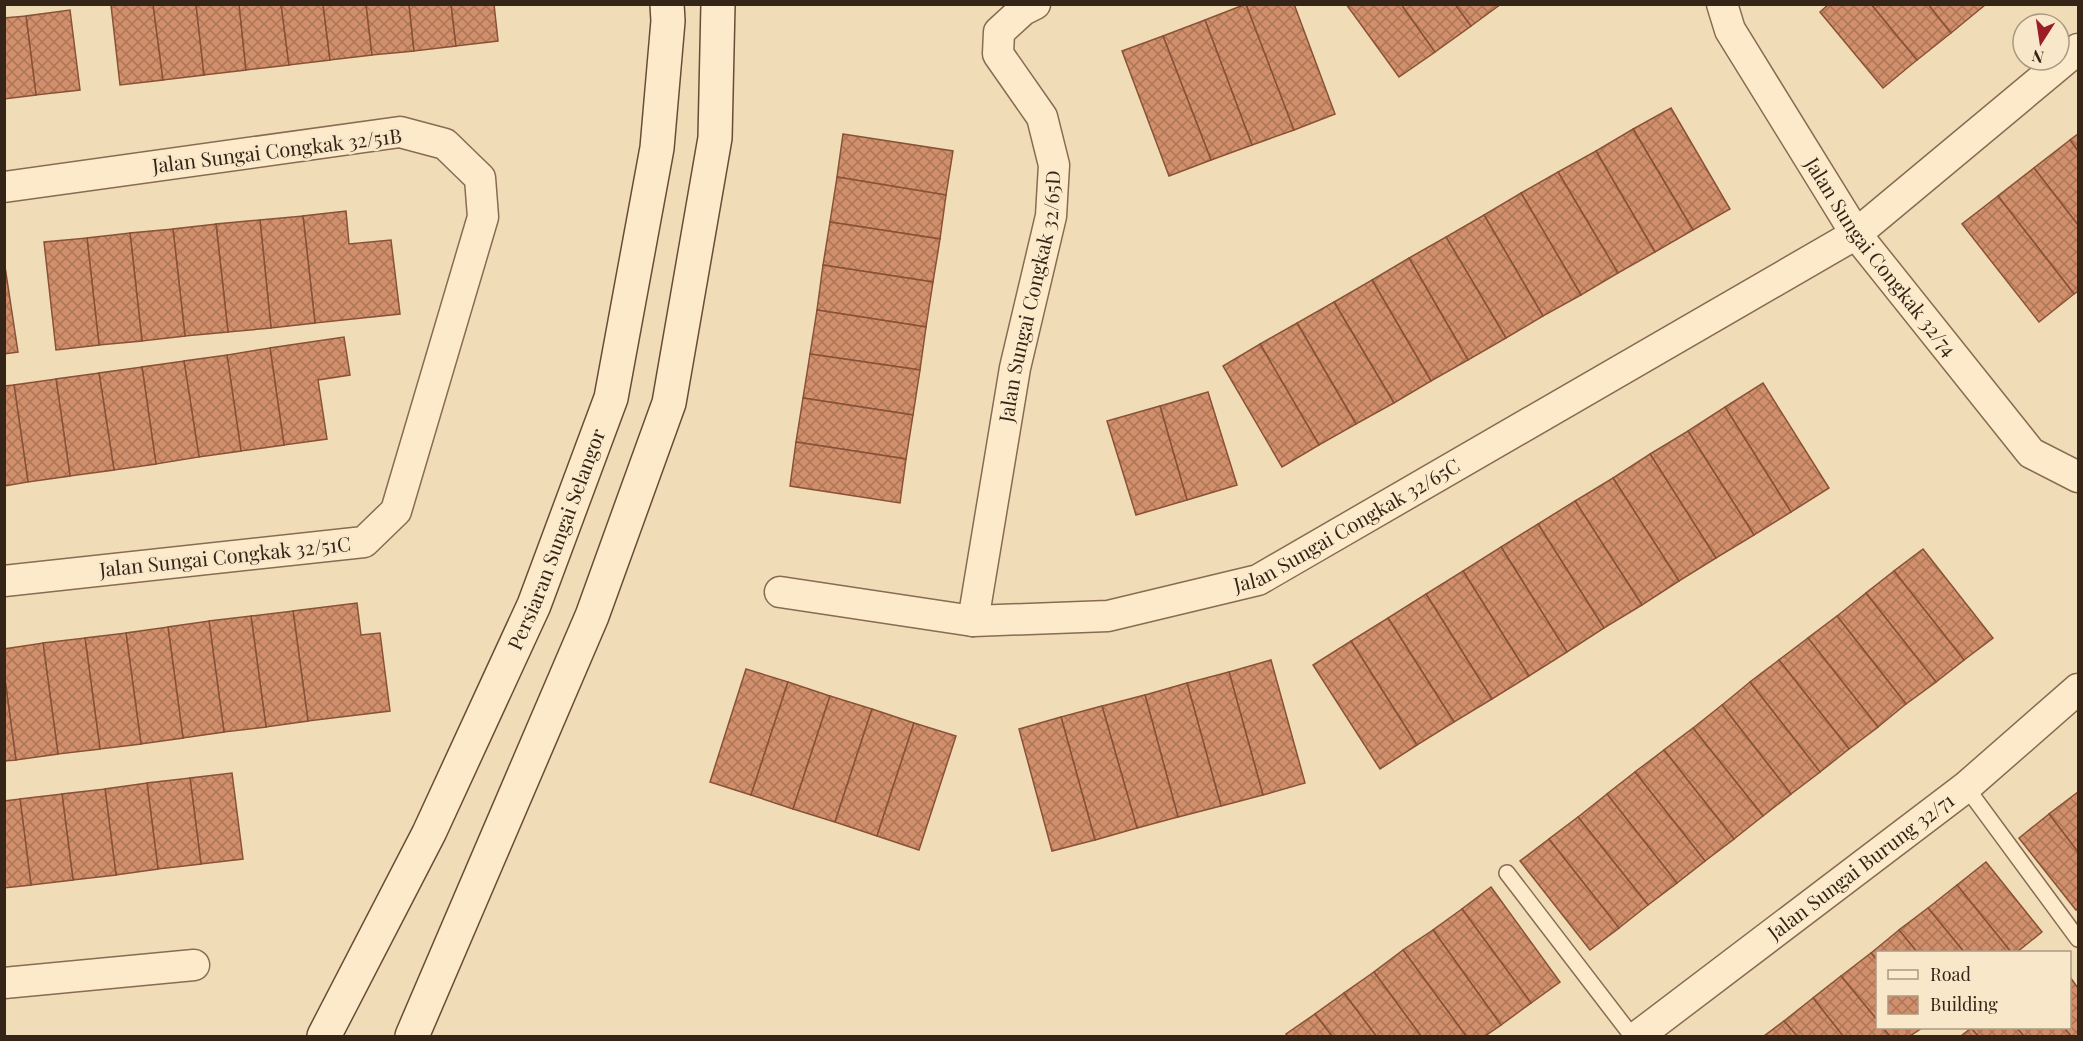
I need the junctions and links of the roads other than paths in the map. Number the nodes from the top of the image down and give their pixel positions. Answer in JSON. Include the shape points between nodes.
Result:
{"nodes":[{"id":1,"x":667,"y":4,"type":"edge"},
{"id":2,"x":718,"y":4,"type":"edge"},
{"id":3,"x":1035,"y":4,"type":"edge"},
{"id":4,"x":1722,"y":4,"type":"edge"},
{"id":5,"x":2079,"y":49,"type":"edge"},
{"id":6,"x":4,"y":187,"type":"edge"},
{"id":7,"x":1856,"y":234,"type":"junction"},
{"id":8,"x":437,"y":371,"type":"joint"},
{"id":9,"x":2079,"y":477,"type":"edge"},
{"id":10,"x":4,"y":581,"type":"edge"},
{"id":11,"x":780,"y":592,"type":"dead end"},
{"id":12,"x":973,"y":621,"type":"junction"},
{"id":13,"x":2079,"y":689,"type":"edge"},
{"id":14,"x":1966,"y":787,"type":"junction"},
{"id":15,"x":1507,"y":873,"type":"dead end"},
{"id":16,"x":2079,"y":939,"type":"edge"},
{"id":17,"x":194,"y":965,"type":"dead end"},
{"id":18,"x":4,"y":983,"type":"edge"},
{"id":19,"x":324,"y":1036,"type":"edge"},
{"id":20,"x":412,"y":1036,"type":"edge"},
{"id":21,"x":1632,"y":1036,"type":"edge"},
{"id":22,"x":1638,"y":1036,"type":"edge"}],
"edges":[{"from":1,"to":19,"type":"main road","name":"Persiaran Sungai Selangor","via":[[657,148],[610,398],[534,604],[429,833]]},
{"from":2,"to":20,"type":"main road","via":[[715,138],[669,403],[592,616]]},
{"from":3,"to":12,"type":"street","name":"Jalan Sungai Congkak 32/65D","via":[[999,32],[998,54],[1042,117],[1054,165],[1052,216],[1015,368]]},
{"from":4,"to":7,"type":"street","name":"Jalan Sungai Congkak 32/74","via":[[1730,30]]},
{"from":5,"to":7,"type":"street","name":"Jalan Sungai Congkak 32/65C"},
{"from":6,"to":8,"type":"street","name":"Jalan Sungai Congkak 32/51B","via":[[400,132],[445,144],[480,178],[483,217]]},
{"from":7,"to":9,"type":"street","name":"Jalan Sungai Congkak 32/74","via":[[2031,453]]},
{"from":7,"to":12,"type":"street","name":"Jalan Sungai Congkak 32/65C","via":[[1258,580],[1108,616]]},
{"from":8,"to":10,"type":"street","name":"Jalan Sungai Congkak 32/51C","via":[[396,511],[364,542]]},
{"from":11,"to":12,"type":"street","name":"Jalan Sungai Congkak 32/65C"},
{"from":13,"to":14,"type":"street","name":"Jalan Sungai Burung 32/71"},
{"from":14,"to":16,"type":"lane"},
{"from":14,"to":22,"type":"street","name":"Jalan Sungai Burung 32/71"},
{"from":15,"to":21,"type":"lane"},
{"from":17,"to":18,"type":"street"}]}
